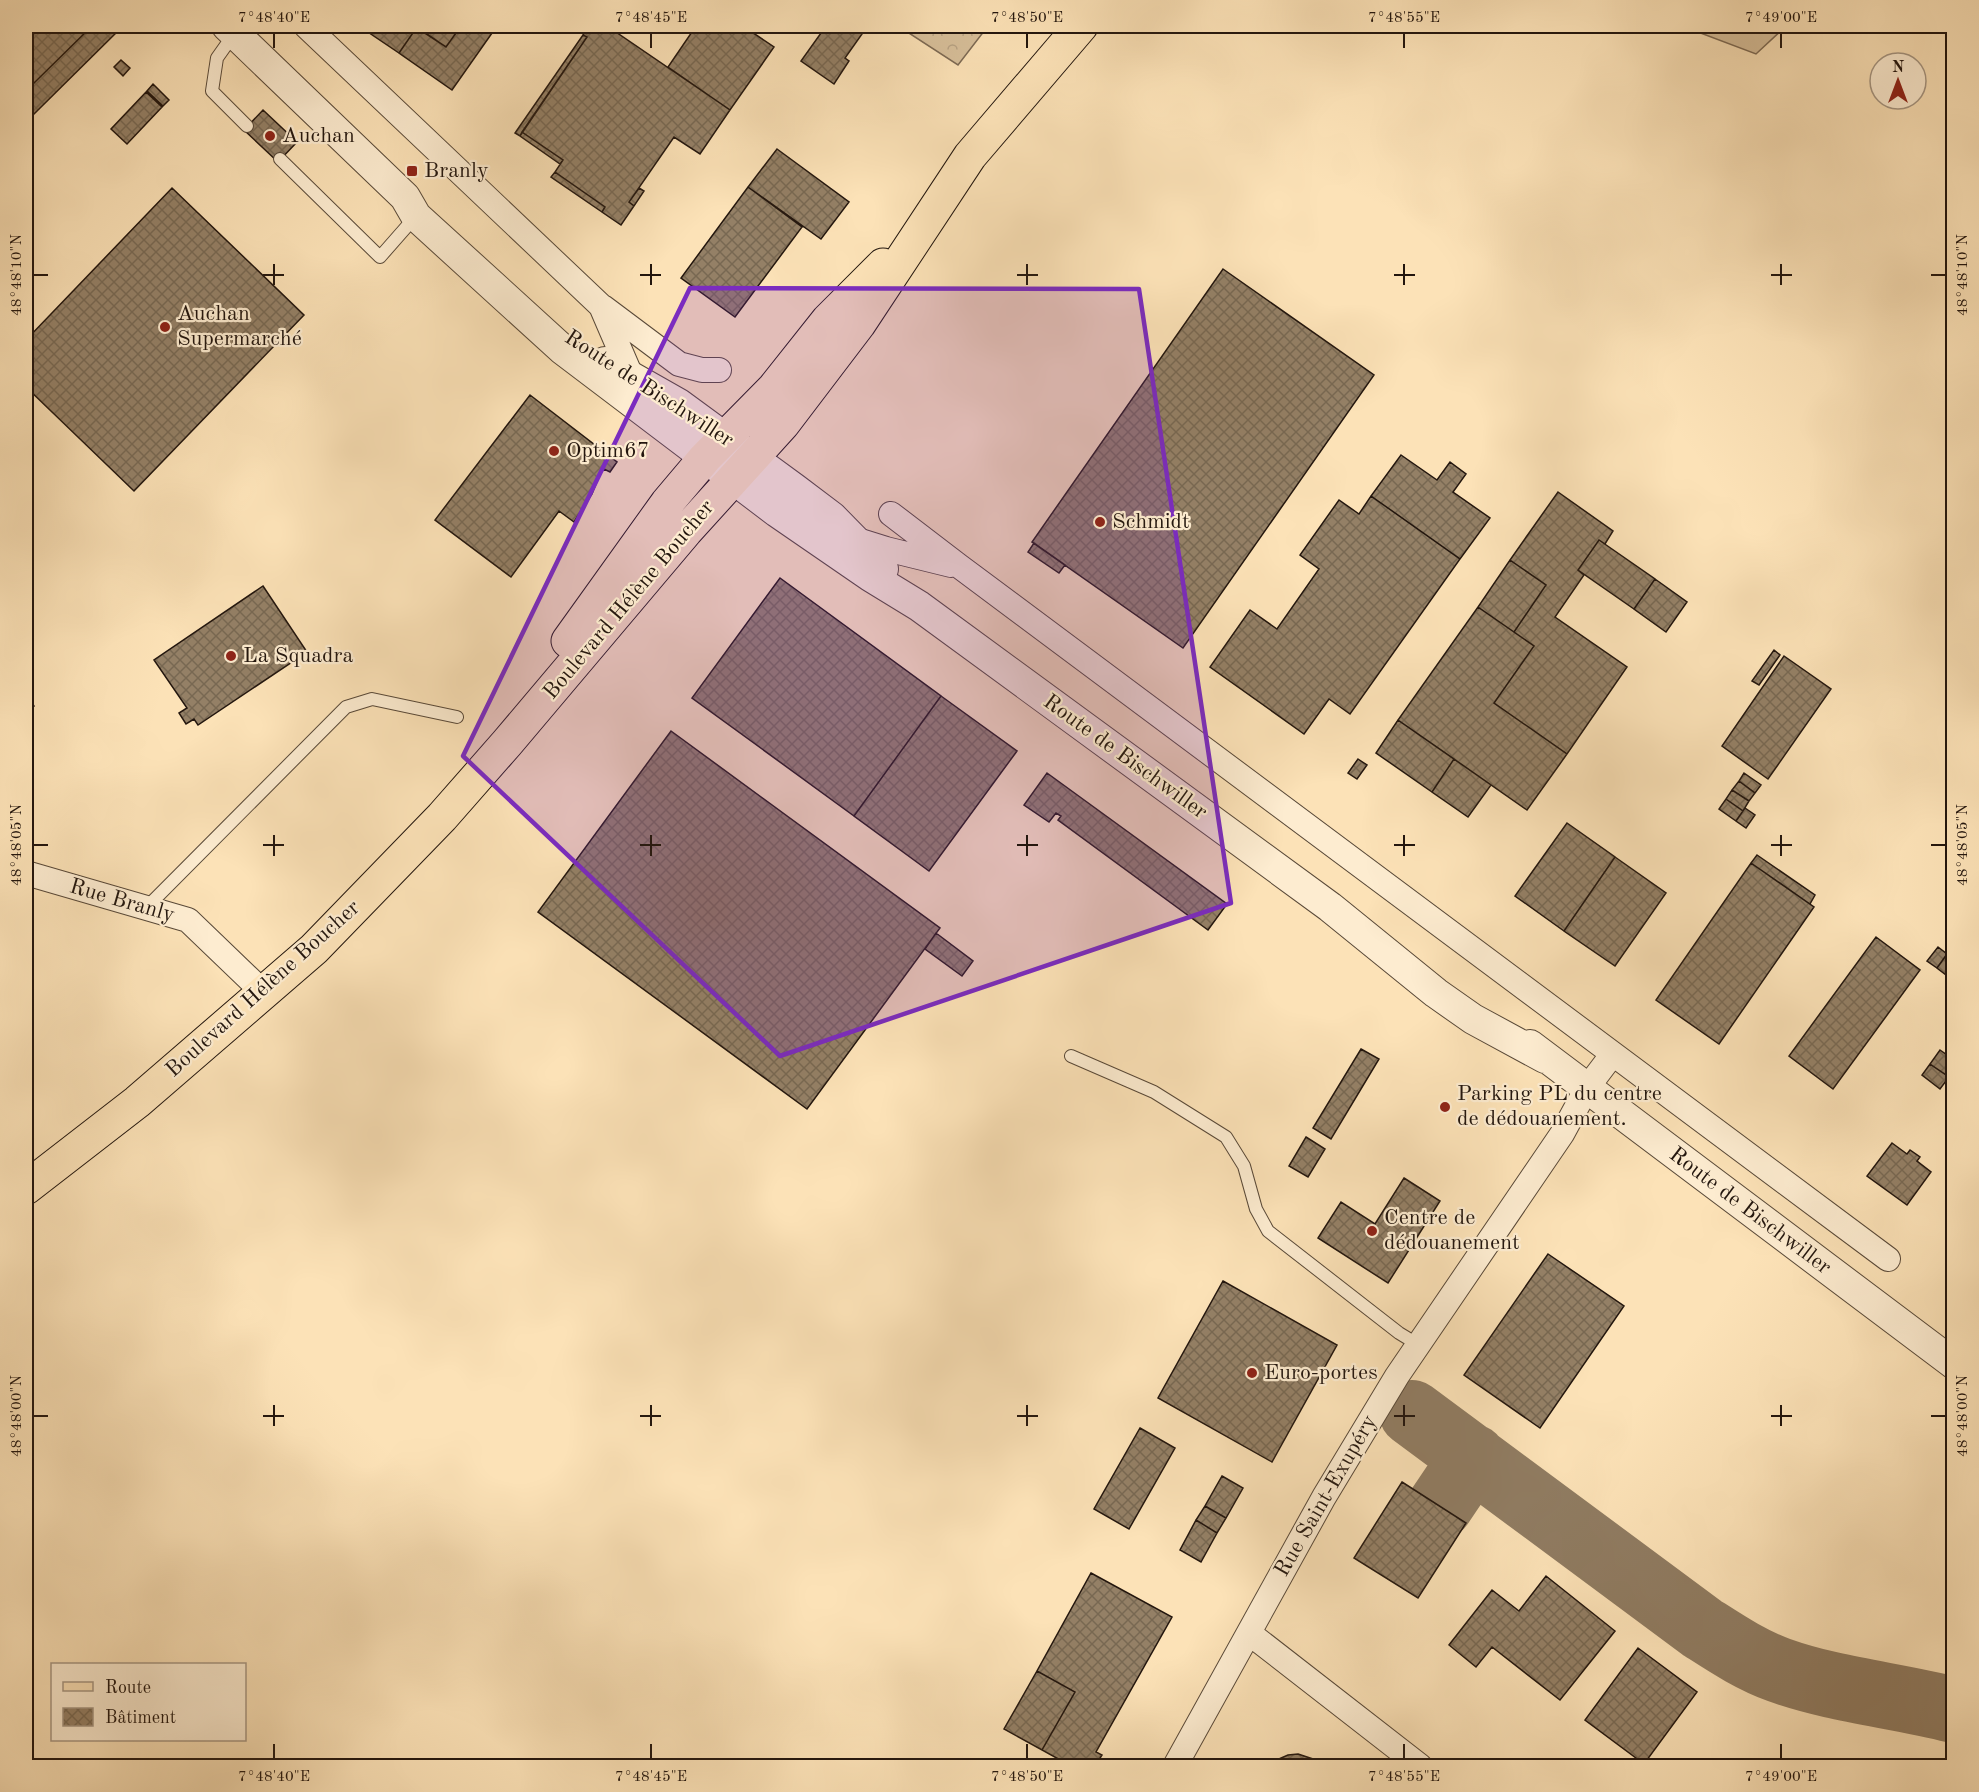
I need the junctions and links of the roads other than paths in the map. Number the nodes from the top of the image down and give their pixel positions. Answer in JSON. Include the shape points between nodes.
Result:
{"nodes":[{"id":1,"x":306,"y":26,"type":"edge"},
{"id":2,"x":1081,"y":26,"type":"edge"},
{"id":3,"x":231,"y":29,"type":"edge"},
{"id":4,"x":247,"y":126,"type":"dead end"},
{"id":5,"x":280,"y":159,"type":"dead end"},
{"id":6,"x":414,"y":205,"type":"junction"},
{"id":7,"x":934,"y":211,"type":"junction"},
{"id":8,"x":601,"y":306,"type":"junction"},
{"id":9,"x":719,"y":370,"type":"dead end"},
{"id":10,"x":632,"y":378,"type":"junction"},
{"id":11,"x":714,"y":448,"type":"junction"},
{"id":12,"x":742,"y":468,"type":"junction"},
{"id":13,"x":891,"y":514,"type":"dead end"},
{"id":14,"x":853,"y":539,"type":"junction"},
{"id":15,"x":959,"y":566,"type":"junction"},
{"id":16,"x":920,"y":606,"type":"junction"},
{"id":17,"x":457,"y":717,"type":"dead end"},
{"id":18,"x":507,"y":743,"type":"junction"},
{"id":19,"x":26,"y":873,"type":"edge"},
{"id":20,"x":146,"y":908,"type":"junction"},
{"id":21,"x":263,"y":992,"type":"junction"},
{"id":22,"x":1612,"y":1055,"type":"junction"},
{"id":23,"x":1071,"y":1056,"type":"dead end"},
{"id":24,"x":1587,"y":1088,"type":"junction"},
{"id":25,"x":26,"y":1188,"type":"edge"},
{"id":26,"x":1888,"y":1259,"type":"dead end"},
{"id":27,"x":1417,"y":1344,"type":"junction"},
{"id":28,"x":1953,"y":1364,"type":"edge"},
{"id":29,"x":1249,"y":1633,"type":"junction"},
{"id":30,"x":1175,"y":1767,"type":"edge"},
{"id":31,"x":1419,"y":1767,"type":"edge"}],
"edges":[{"from":1,"to":8,"type":"street","name":"Route de Bischwiller"},
{"from":2,"to":7,"type":"main road","via":[[970,156]]},
{"from":3,"to":4,"type":"lane","via":[[217,58],[212,91]]},
{"from":3,"to":6,"type":"street","name":"Route de Bischwiller"},
{"from":5,"to":6,"type":"lane","via":[[380,257]]},
{"from":6,"to":10,"type":"street","name":"Route de Bischwiller","via":[[563,333]]},
{"from":6,"to":11,"type":"street","name":"Route de Bischwiller","via":[[562,349]]},
{"from":7,"to":11,"type":"main road","name":"Boulevard Hélène Boucher","via":[[905,246],[828,320],[763,401]]},
{"from":7,"to":12,"type":"main road","name":"Boulevard Hélène Boucher","via":[[859,324],[783,424]]},
{"from":8,"to":9,"type":"street","name":"Route de Bischwiller","via":[[679,364]]},
{"from":8,"to":10,"type":"street"},
{"from":10,"to":11,"type":"street","name":"Route de Bischwiller","via":[[679,404]]},
{"from":11,"to":12,"type":"street","name":"Route de Bischwiller"},
{"from":11,"to":18,"type":"main road","name":"Boulevard Hélène Boucher","via":[[667,504],[572,635]]},
{"from":12,"to":14,"type":"street","name":"Route de Bischwiller","via":[[832,517]]},
{"from":12,"to":16,"type":"street","name":"Route de Bischwiller","via":[[860,570]]},
{"from":12,"to":18,"type":"main road","name":"Boulevard Hélène Boucher"},
{"from":13,"to":15,"type":"street"},
{"from":14,"to":15,"type":"street"},
{"from":14,"to":16,"type":"street","name":"Route de Bischwiller"},
{"from":15,"to":22,"type":"street"},
{"from":16,"to":24,"type":"street","name":"Route de Bischwiller","via":[[1330,907],[1415,978]]},
{"from":17,"to":20,"type":"lane","via":[[372,699],[346,707]]},
{"from":18,"to":21,"type":"main road","name":"Boulevard Hélène Boucher","via":[[442,817],[314,949]]},
{"from":19,"to":20,"type":"street","name":"Rue Branly"},
{"from":20,"to":21,"type":"street","name":"Rue Branly","via":[[189,920]]},
{"from":21,"to":25,"type":"main road","name":"Boulevard Hélène Boucher","via":[[137,1102]]},
{"from":22,"to":24,"type":"street","name":"Rue Saint-Exupéry"},
{"from":22,"to":26,"type":"street"},
{"from":23,"to":27,"type":"lane","via":[[1154,1092],[1226,1137],[1244,1166],[1256,1209],[1268,1231]]},
{"from":24,"to":27,"type":"street","name":"Rue Saint-Exupéry","via":[[1562,1134]]},
{"from":24,"to":28,"type":"street","name":"Route de Bischwiller"},
{"from":27,"to":29,"type":"street","name":"Rue Saint-Exupéry","via":[[1324,1497]]},
{"from":29,"to":30,"type":"street","name":"Rue Saint-Exupéry"},
{"from":29,"to":31,"type":"street"}]}
